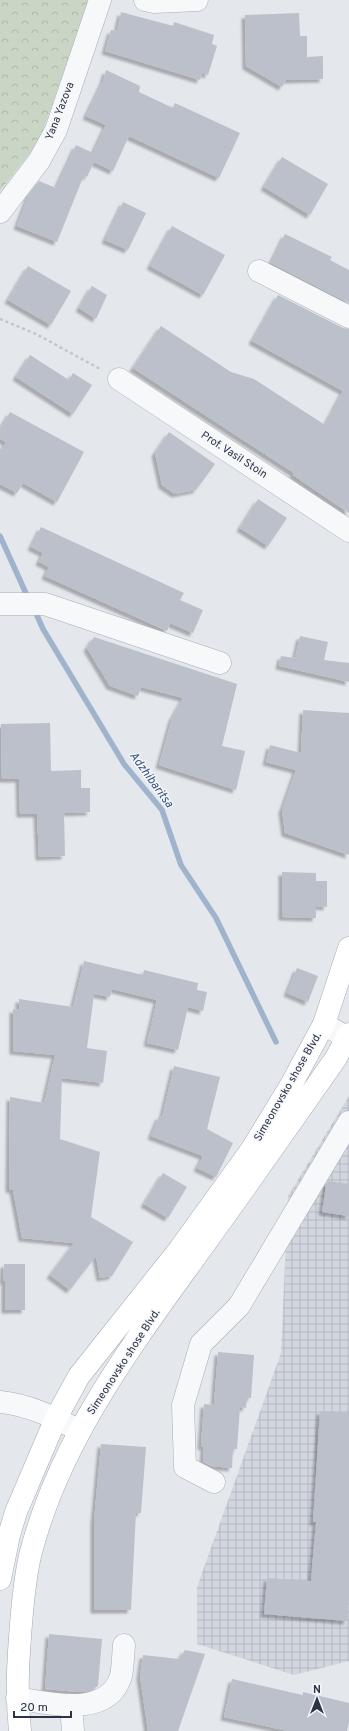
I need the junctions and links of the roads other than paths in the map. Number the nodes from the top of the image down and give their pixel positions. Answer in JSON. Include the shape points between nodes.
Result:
{"nodes":[{"id":1,"x":100,"y":0,"type":"edge"},
{"id":2,"x":145,"y":0,"type":"edge"},
{"id":3,"x":197,"y":0,"type":"edge"},
{"id":4,"x":0,"y":212,"type":"edge"},
{"id":5,"x":259,"y":271,"type":"dead end"},
{"id":6,"x":349,"y":317,"type":"edge"},
{"id":7,"x":119,"y":379,"type":"road end"},
{"id":8,"x":349,"y":531,"type":"edge"},
{"id":9,"x":0,"y":604,"type":"edge"},
{"id":10,"x":220,"y":663,"type":"dead end"},
{"id":11,"x":349,"y":948,"type":"edge"},
{"id":12,"x":324,"y":1024,"type":"junction"},
{"id":13,"x":349,"y":1037,"type":"edge"},
{"id":14,"x":349,"y":1122,"type":"edge"},
{"id":15,"x":0,"y":1402,"type":"edge"},
{"id":16,"x":56,"y":1418,"type":"junction"},
{"id":17,"x":80,"y":1431,"type":"junction"},
{"id":18,"x":214,"y":1482,"type":"dead end"},
{"id":19,"x":0,"y":1579,"type":"edge"},
{"id":20,"x":124,"y":1645,"type":"dead end"},
{"id":21,"x":17,"y":1698,"type":"junction"},
{"id":22,"x":71,"y":1706,"type":"junction"},
{"id":23,"x":20,"y":1731,"type":"edge"},
{"id":24,"x":73,"y":1731,"type":"edge"}],
"edges":[{"from":1,"to":4,"type":"street","name":"Yana Yazova","via":[[56,130],[39,162]]},
{"from":2,"to":3,"type":"street"},
{"from":5,"to":6,"type":"street"},
{"from":7,"to":8,"type":"street","name":"Prof. Vasil Stoin"},
{"from":9,"to":10,"type":"street","via":[[45,604]]},
{"from":11,"to":12,"type":"main road","name":"Simeonovsko shose Blvd."},
{"from":12,"to":13,"type":"street","name":"Simeonovsko shose Blvd."},
{"from":12,"to":16,"type":"main road","name":"Simeonovsko shose Blvd.","via":[[252,1149],[179,1250],[79,1376]]},
{"from":13,"to":17,"type":"main road","name":"Simeonovsko shose Blvd.","via":[[122,1361]]},
{"from":14,"to":18,"type":"street","via":[[239,1306],[201,1344],[183,1405],[185,1467]]},
{"from":15,"to":16,"type":"street","via":[[19,1404]]},
{"from":16,"to":17,"type":"street"},
{"from":16,"to":19,"type":"main road","name":"Simeonovsko shose Blvd.","via":[[16,1512]]},
{"from":17,"to":21,"type":"main road","name":"Simeonovsko shose Blvd.","via":[[40,1520],[31,1553],[24,1585]]},
{"from":20,"to":22,"type":"street","via":[[120,1676],[113,1690],[99,1700]]},
{"from":21,"to":22,"type":"street"},
{"from":21,"to":23,"type":"main road","name":"Simeonovsko shose Blvd."},
{"from":22,"to":24,"type":"street"}]}
